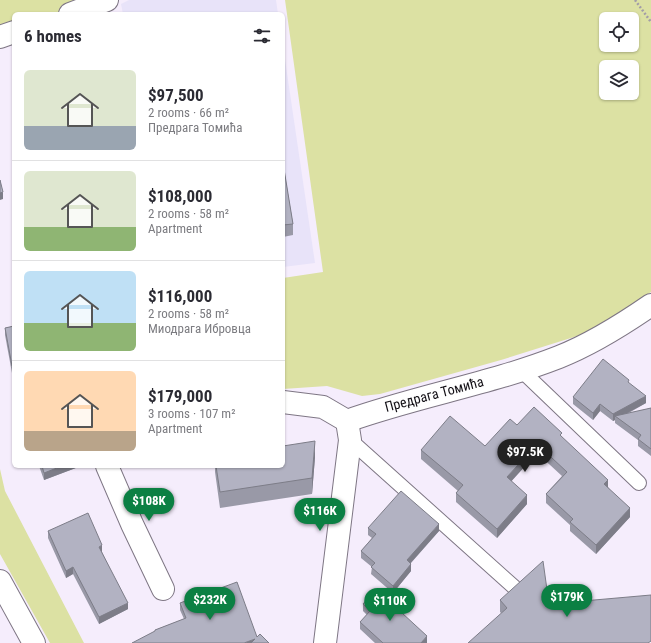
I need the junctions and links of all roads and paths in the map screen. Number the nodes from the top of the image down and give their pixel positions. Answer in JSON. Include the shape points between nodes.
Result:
{"nodes":[{"id":1,"x":107,"y":0,"type":"edge"},
{"id":2,"x":635,"y":0,"type":"edge"},
{"id":3,"x":75,"y":12,"type":"edge"},
{"id":4,"x":651,"y":22,"type":"edge"},
{"id":5,"x":651,"y":305,"type":"edge"},
{"id":6,"x":521,"y":370,"type":"junction"},
{"id":7,"x":285,"y":402,"type":"edge"},
{"id":8,"x":348,"y":430,"type":"junction"},
{"id":9,"x":109,"y":468,"type":"edge"},
{"id":10,"x":639,"y":483,"type":"dead end"},
{"id":11,"x":0,"y":581,"type":"edge"},
{"id":12,"x":514,"y":587,"type":"edge"},
{"id":13,"x":163,"y":589,"type":"dead end"},
{"id":14,"x":34,"y":643,"type":"edge"},
{"id":15,"x":325,"y":643,"type":"edge"}],
"edges":[{"from":1,"to":3,"type":"street"},
{"from":2,"to":4,"type":"path"},
{"from":5,"to":6,"type":"street","name":"Предрага Томића","via":[[590,342],[559,357]]},
{"from":6,"to":8,"type":"street","name":"Предрага Томића","via":[[379,409]]},
{"from":6,"to":10,"type":"lane"},
{"from":7,"to":8,"type":"street","via":[[323,407]]},
{"from":8,"to":12,"type":"lane"},
{"from":8,"to":15,"type":"street"},
{"from":9,"to":13,"type":"street"},
{"from":11,"to":14,"type":"street"}]}
